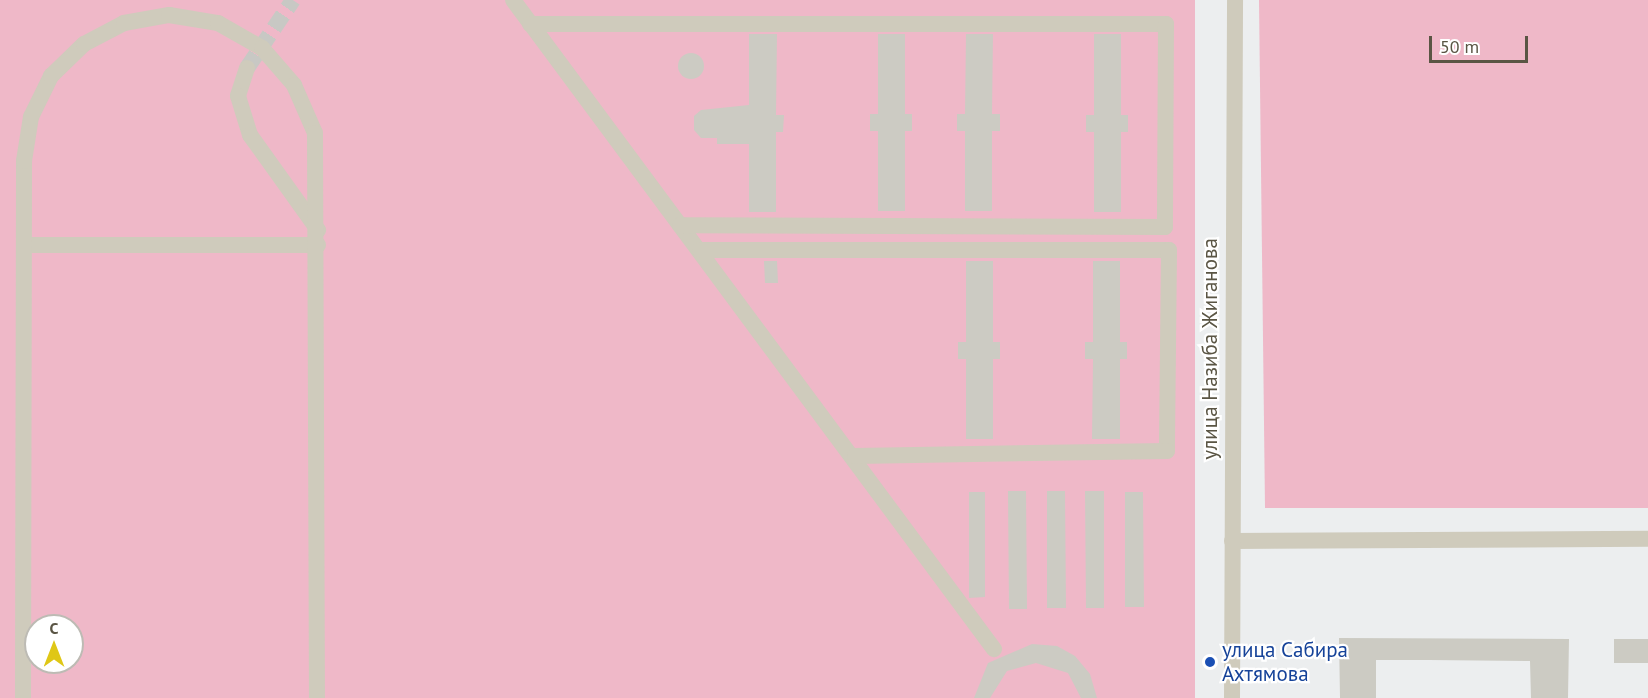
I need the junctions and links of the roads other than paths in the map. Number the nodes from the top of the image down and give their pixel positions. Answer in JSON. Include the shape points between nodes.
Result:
{"nodes":[{"id":1,"x":513,"y":0,"type":"edge"},
{"id":2,"x":1235,"y":0,"type":"edge"},
{"id":3,"x":530,"y":24,"type":"junction"},
{"id":4,"x":247,"y":68,"type":"tunnel mouth"},
{"id":5,"x":680,"y":225,"type":"junction"},
{"id":6,"x":318,"y":238,"type":"junction"},
{"id":7,"x":24,"y":245,"type":"junction"},
{"id":8,"x":700,"y":250,"type":"junction"},
{"id":9,"x":855,"y":456,"type":"junction"},
{"id":10,"x":1648,"y":539,"type":"edge"},
{"id":11,"x":1232,"y":541,"type":"junction"},
{"id":12,"x":994,"y":649,"type":"dead end"},
{"id":13,"x":23,"y":698,"type":"edge"},
{"id":14,"x":317,"y":698,"type":"edge"},
{"id":15,"x":1232,"y":698,"type":"edge"}],
"edges":[{"from":1,"to":3,"type":"street"},
{"from":2,"to":11,"type":"street","name":"улица Назиба Жиганова"},
{"from":3,"to":5,"type":"street"},
{"from":3,"to":5,"type":"street","via":[[1166,24],[1165,227]]},
{"from":4,"to":6,"type":"street","via":[[238,96],[250,135]]},
{"from":5,"to":8,"type":"street"},
{"from":6,"to":7,"type":"street"},
{"from":6,"to":7,"type":"street","via":[[315,132],[294,85],[262,48],[218,23],[169,15],[124,23],[84,44],[51,75],[31,117],[24,161]]},
{"from":6,"to":14,"type":"street"},
{"from":7,"to":13,"type":"street"},
{"from":8,"to":9,"type":"street"},
{"from":8,"to":9,"type":"street","via":[[1169,250],[1167,451]]},
{"from":9,"to":12,"type":"street"},
{"from":10,"to":11,"type":"street"},
{"from":11,"to":15,"type":"street","name":"улица Назиба Жиганова"}]}
